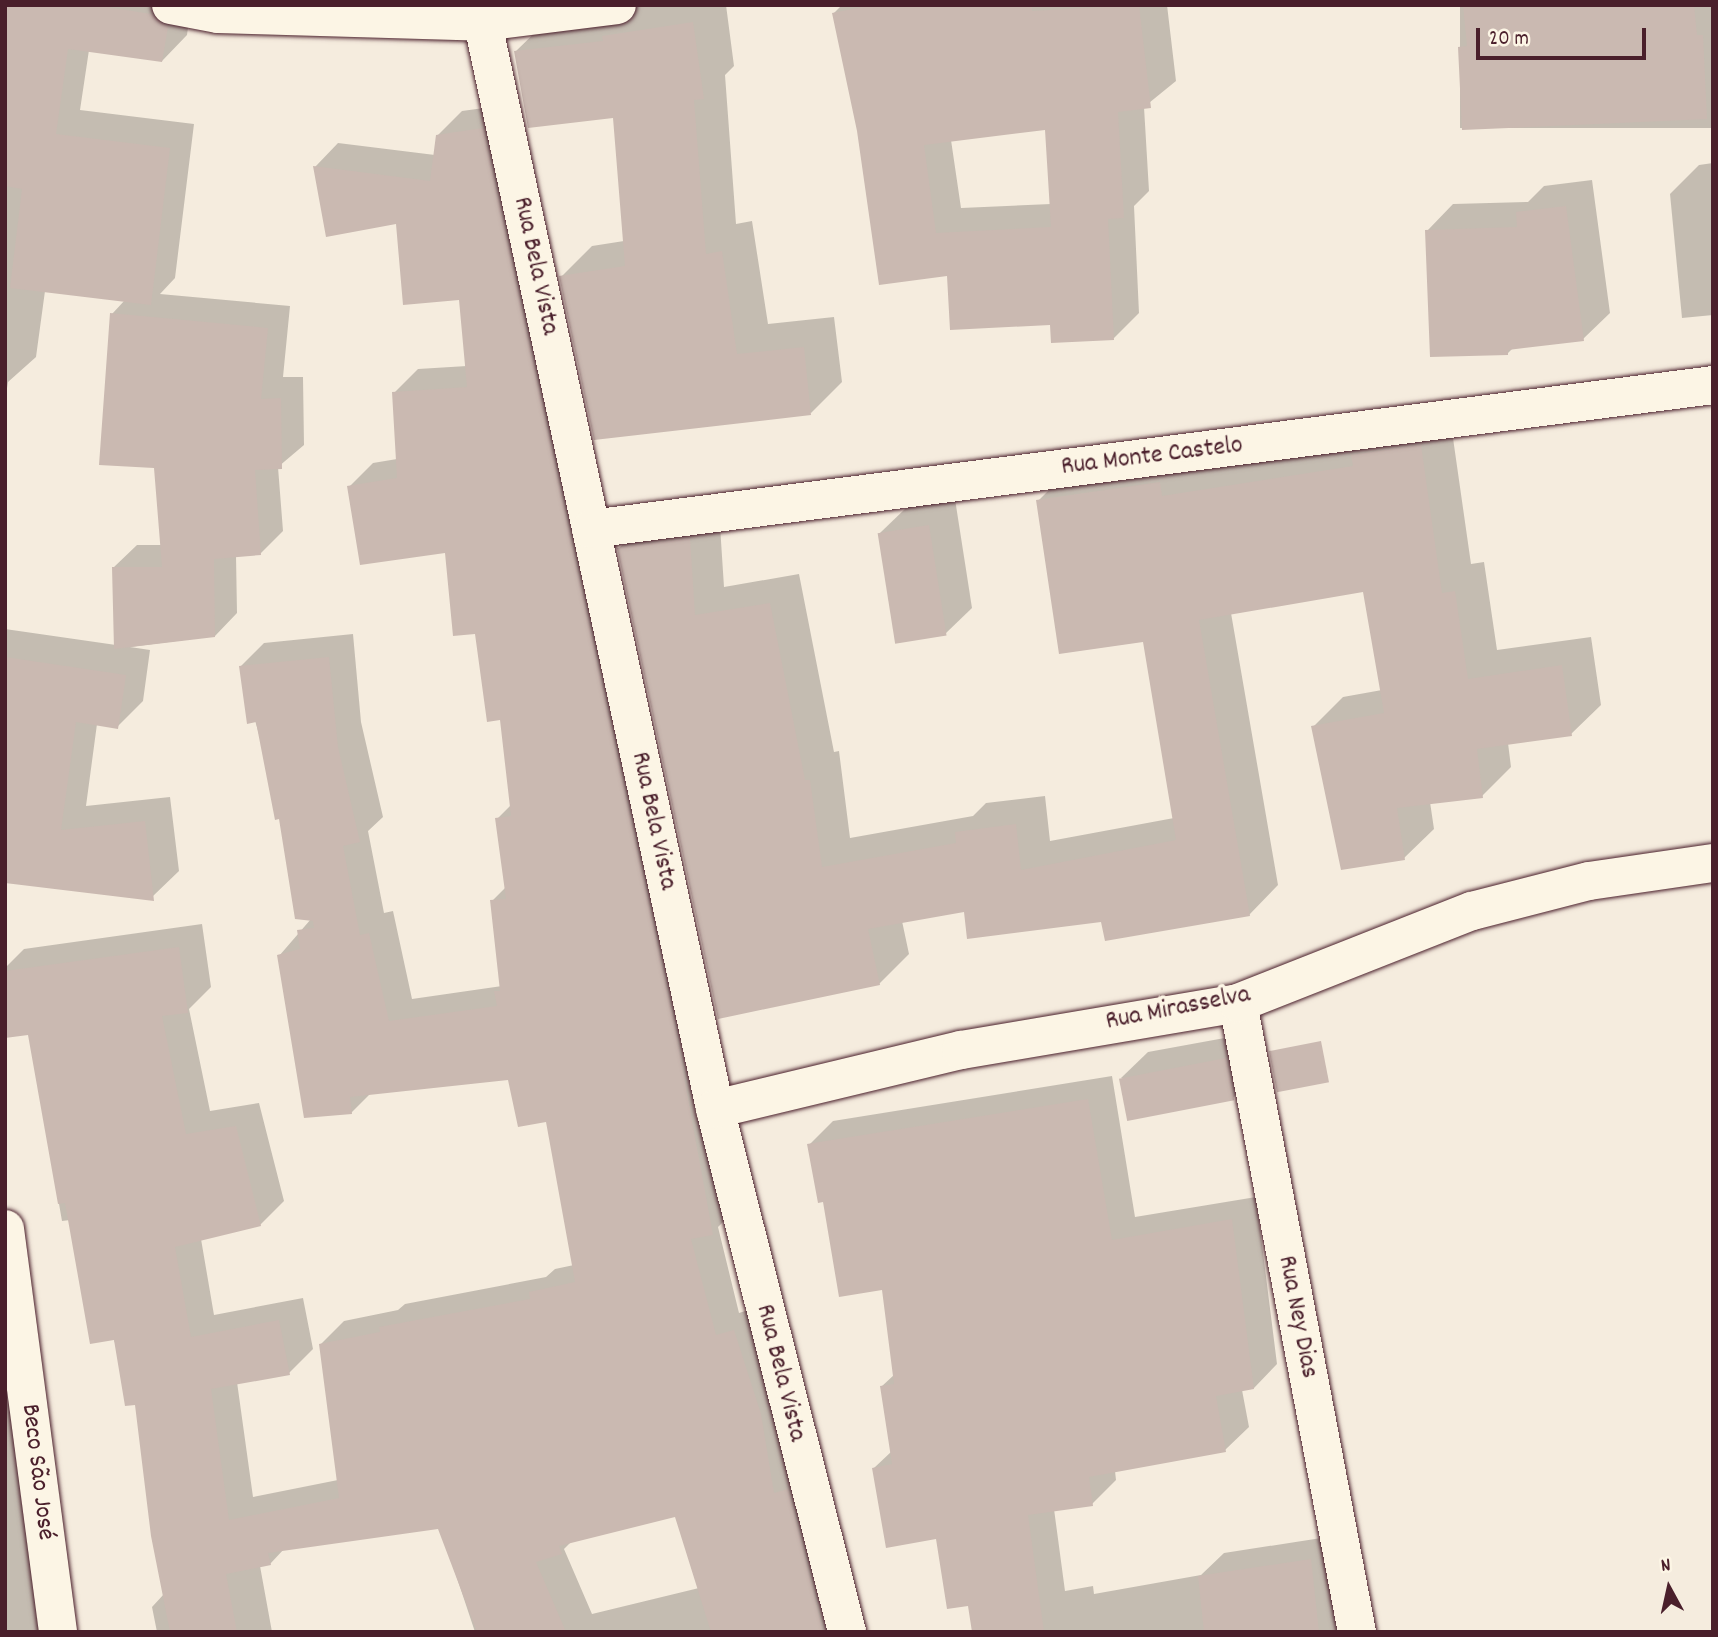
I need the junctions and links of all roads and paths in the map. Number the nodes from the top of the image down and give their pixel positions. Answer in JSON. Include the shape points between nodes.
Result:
{"nodes":[{"id":1,"x":171,"y":5,"type":"edge"},
{"id":2,"x":617,"y":5,"type":"edge"},
{"id":3,"x":481,"y":14,"type":"edge"},
{"id":4,"x":1713,"y":385,"type":"edge"},
{"id":5,"x":591,"y":529,"type":"junction"},
{"id":6,"x":1713,"y":863,"type":"edge"},
{"id":7,"x":1238,"y":1003,"type":"junction"},
{"id":8,"x":715,"y":1109,"type":"junction"},
{"id":9,"x":5,"y":1229,"type":"edge"},
{"id":10,"x":58,"y":1632,"type":"edge"},
{"id":11,"x":847,"y":1632,"type":"edge"},
{"id":12,"x":1357,"y":1632,"type":"edge"}],
"edges":[{"from":1,"to":3,"type":"street","via":[[218,14]]},
{"from":2,"to":3,"type":"street"},
{"from":3,"to":5,"type":"street","name":"Rua Bela Vista"},
{"from":4,"to":5,"type":"street","name":"Rua Monte Castelo"},
{"from":5,"to":8,"type":"street","name":"Rua Bela Vista"},
{"from":6,"to":7,"type":"street","name":"Rua Mirasselva","via":[[1589,881],[1472,911]]},
{"from":7,"to":8,"type":"street","name":"Rua Mirasselva","via":[[961,1050]]},
{"from":7,"to":12,"type":"street","name":"Rua Ney Dias"},
{"from":8,"to":11,"type":"street","name":"Rua Bela Vista"},
{"from":9,"to":10,"type":"street","name":"Beco São José"}]}
